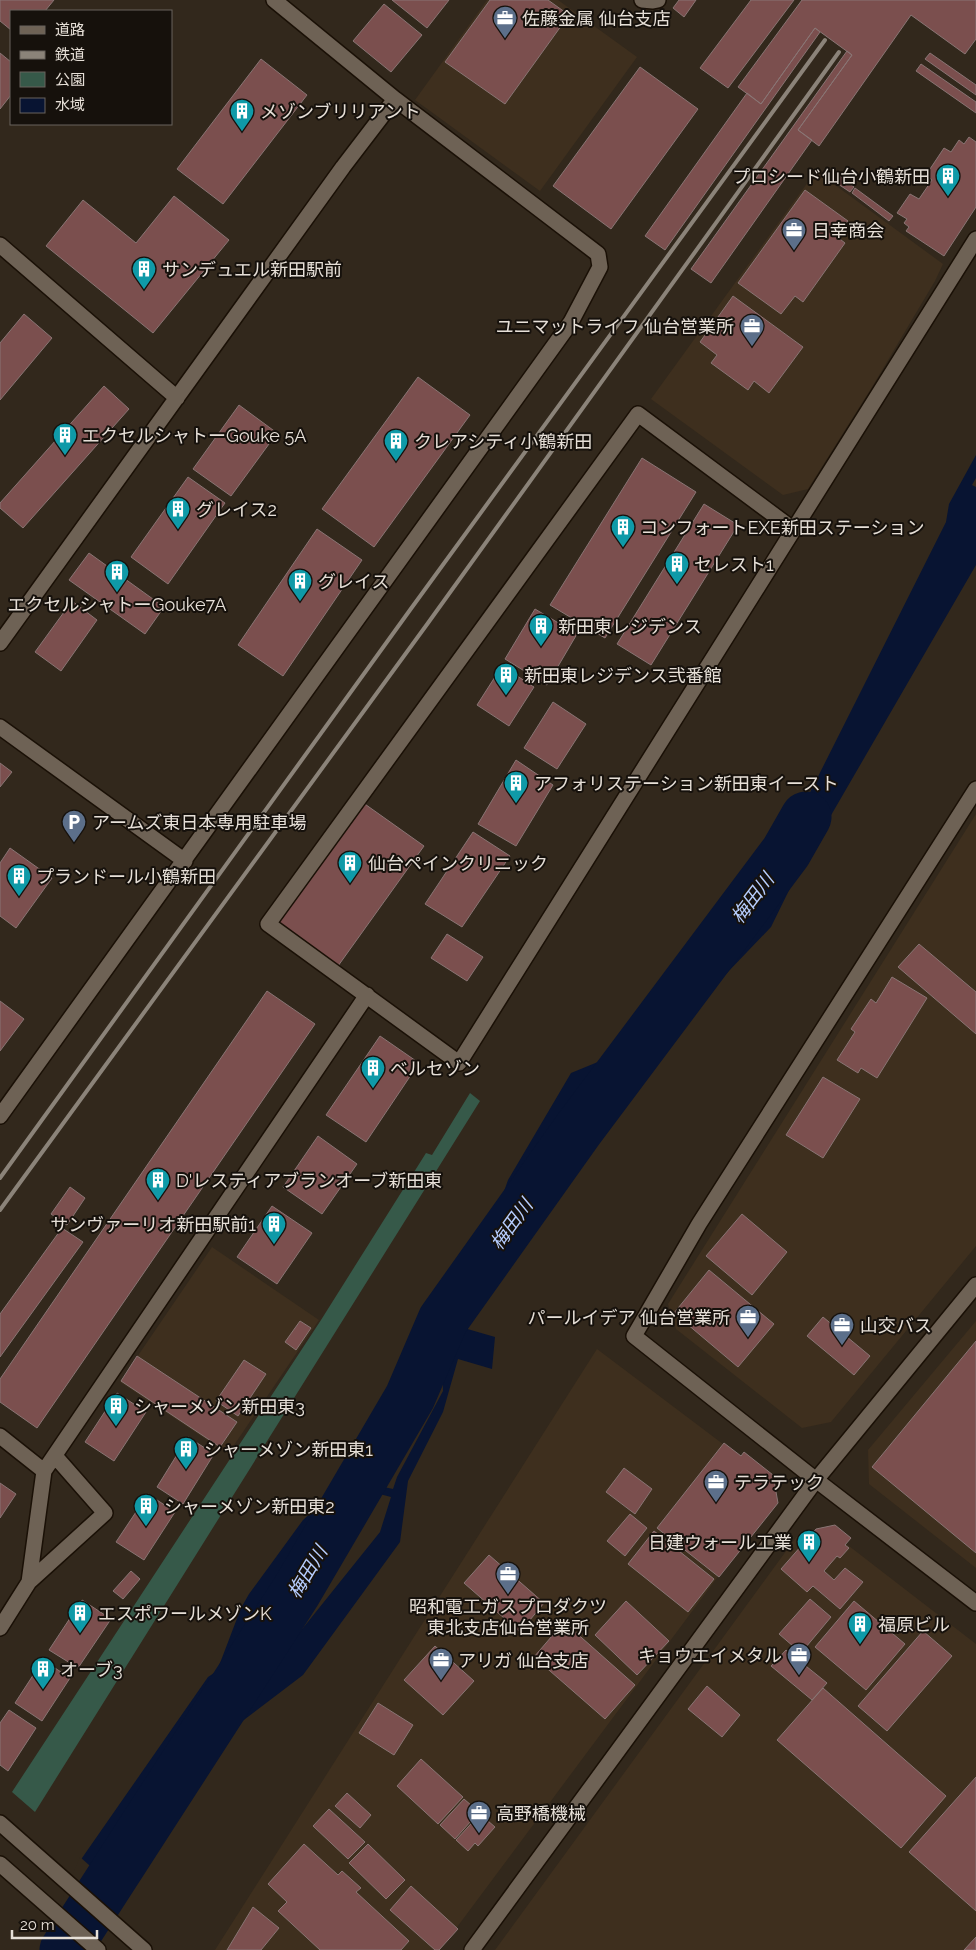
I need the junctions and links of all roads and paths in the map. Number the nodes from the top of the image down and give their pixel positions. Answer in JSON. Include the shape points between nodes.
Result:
{"nodes":[{"id":1,"x":274,"y":0,"type":"edge"},
{"id":2,"x":642,"y":0,"type":"edge"},
{"id":3,"x":658,"y":0,"type":"edge"},
{"id":4,"x":395,"y":99,"type":"junction"},
{"id":5,"x":976,"y":239,"type":"edge"},
{"id":6,"x":0,"y":245,"type":"edge"},
{"id":7,"x":178,"y":398,"type":"junction"},
{"id":8,"x":794,"y":530,"type":"junction"},
{"id":9,"x":0,"y":643,"type":"edge"},
{"id":10,"x":0,"y":727,"type":"edge"},
{"id":11,"x":976,"y":789,"type":"edge"},
{"id":12,"x":184,"y":861,"type":"junction"},
{"id":13,"x":367,"y":995,"type":"junction"},
{"id":14,"x":0,"y":1116,"type":"edge"},
{"id":15,"x":976,"y":1286,"type":"edge"},
{"id":16,"x":0,"y":1436,"type":"edge"},
{"id":17,"x":55,"y":1456,"type":"junction"},
{"id":18,"x":44,"y":1471,"type":"junction"},
{"id":19,"x":816,"y":1480,"type":"junction"},
{"id":20,"x":29,"y":1582,"type":"junction"},
{"id":21,"x":976,"y":1603,"type":"edge"},
{"id":22,"x":0,"y":1628,"type":"edge"},
{"id":23,"x":0,"y":1823,"type":"edge"},
{"id":24,"x":0,"y":1864,"type":"edge"},
{"id":25,"x":98,"y":1950,"type":"edge"},
{"id":26,"x":144,"y":1950,"type":"edge"},
{"id":27,"x":472,"y":1950,"type":"edge"}],
"edges":[{"from":1,"to":4,"type":"street"},
{"from":2,"to":3,"type":"street"},
{"from":4,"to":7,"type":"street"},
{"from":4,"to":12,"type":"street","via":[[598,254],[600,267],[571,322]]},
{"from":5,"to":8,"type":"street"},
{"from":6,"to":7,"type":"street"},
{"from":7,"to":9,"type":"street"},
{"from":8,"to":13,"type":"street","via":[[459,1063]]},
{"from":8,"to":13,"type":"street","via":[[638,414],[268,924]]},
{"from":10,"to":12,"type":"street"},
{"from":11,"to":19,"type":"street","via":[[699,1224],[634,1336]]},
{"from":12,"to":14,"type":"street"},
{"from":13,"to":17,"type":"street"},
{"from":15,"to":19,"type":"street"},
{"from":16,"to":18,"type":"street"},
{"from":17,"to":18,"type":"street"},
{"from":17,"to":20,"type":"street","via":[[105,1513]]},
{"from":18,"to":20,"type":"street"},
{"from":19,"to":21,"type":"street"},
{"from":19,"to":27,"type":"street"},
{"from":20,"to":22,"type":"street"},
{"from":23,"to":26,"type":"street"},
{"from":24,"to":25,"type":"street"}]}
